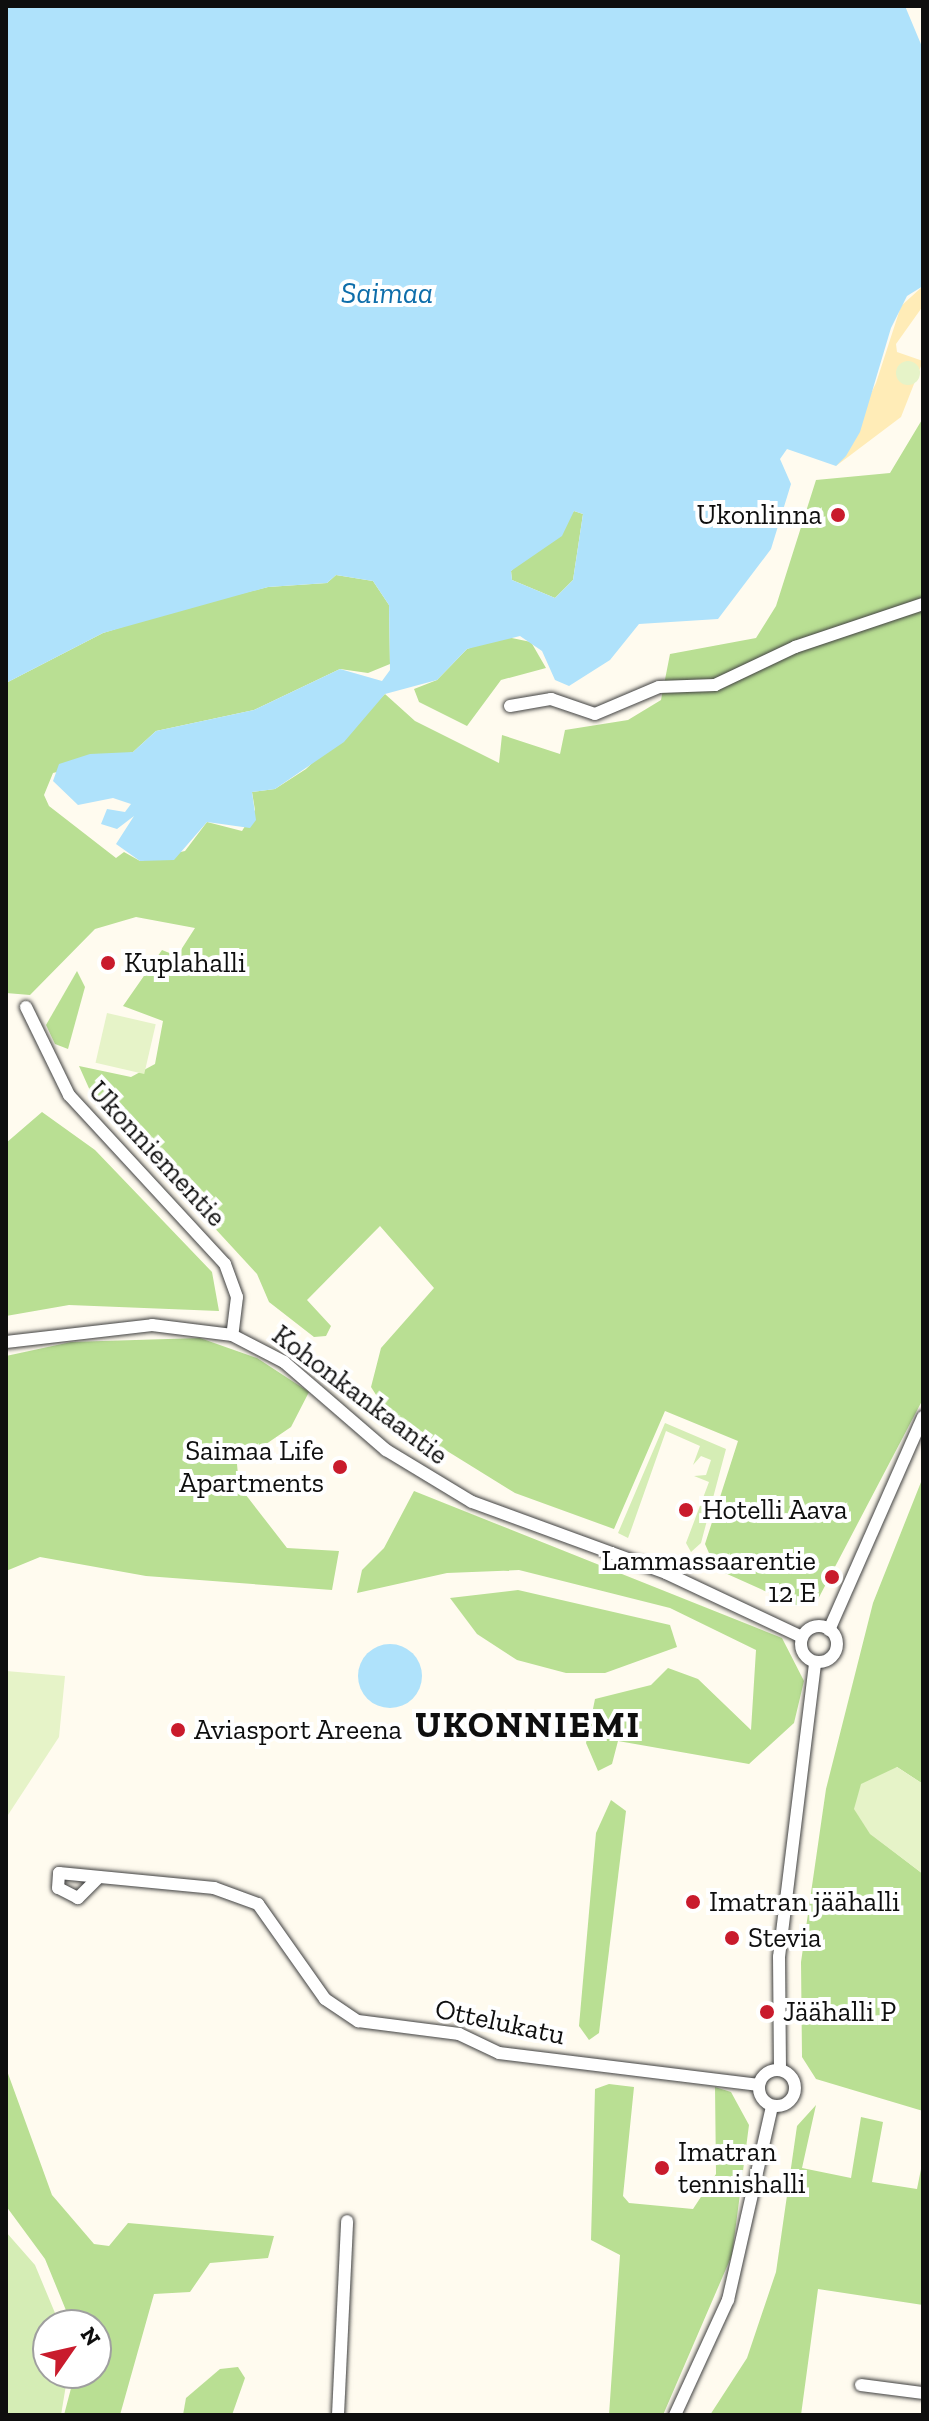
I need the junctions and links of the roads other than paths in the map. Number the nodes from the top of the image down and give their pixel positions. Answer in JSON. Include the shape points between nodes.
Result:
{"nodes":[{"id":1,"x":923,"y":604,"type":"edge"},
{"id":2,"x":510,"y":706,"type":"dead end"},
{"id":3,"x":26,"y":1007,"type":"dead end"},
{"id":4,"x":232,"y":1335,"type":"junction"},
{"id":5,"x":6,"y":1342,"type":"edge"},
{"id":6,"x":923,"y":1417,"type":"edge"},
{"id":7,"x":829,"y":1630,"type":"junction"},
{"id":8,"x":802,"y":1637,"type":"junction"},
{"id":9,"x":815,"y":1662,"type":"junction"},
{"id":10,"x":99,"y":1877,"type":"dead end"},
{"id":11,"x":780,"y":2070,"type":"junction"},
{"id":12,"x":759,"y":2085,"type":"junction"},
{"id":13,"x":772,"y":2106,"type":"junction"},
{"id":14,"x":347,"y":2221,"type":"dead end"},
{"id":15,"x":861,"y":2385,"type":"dead end"},
{"id":16,"x":923,"y":2393,"type":"edge"},
{"id":17,"x":338,"y":2415,"type":"edge"},
{"id":18,"x":675,"y":2415,"type":"edge"}],
"edges":[{"from":1,"to":2,"type":"street","via":[[795,647],[715,685],[659,687],[595,714],[551,699]]},
{"from":3,"to":4,"type":"street","name":"Ukonniementie","via":[[69,1095],[225,1264],[237,1297]]},
{"from":4,"to":5,"type":"street","name":"Kohonkankaantie","via":[[152,1325]]},
{"from":4,"to":8,"type":"street","name":"Kohonkankaantie","via":[[284,1362],[386,1450],[472,1502],[666,1573]]},
{"from":6,"to":7,"type":"street","via":[[876,1510]]},
{"from":7,"to":8,"type":"street","via":[[817,1626]]},
{"from":7,"to":9,"type":"street","via":[[833,1655]]},
{"from":8,"to":9,"type":"street","via":[[803,1652]]},
{"from":9,"to":11,"type":"street","via":[[779,1957]]},
{"from":10,"to":12,"type":"street","name":"Ottelukatu","via":[[214,1888],[258,1904],[325,1999],[358,2021],[459,2034],[499,2053]]},
{"from":11,"to":12,"type":"street"},
{"from":11,"to":13,"type":"street","via":[[795,2092],[787,2104]]},
{"from":12,"to":13,"type":"street"},
{"from":13,"to":18,"type":"street","via":[[728,2300]]},
{"from":14,"to":17,"type":"street"},
{"from":15,"to":16,"type":"street"}]}
